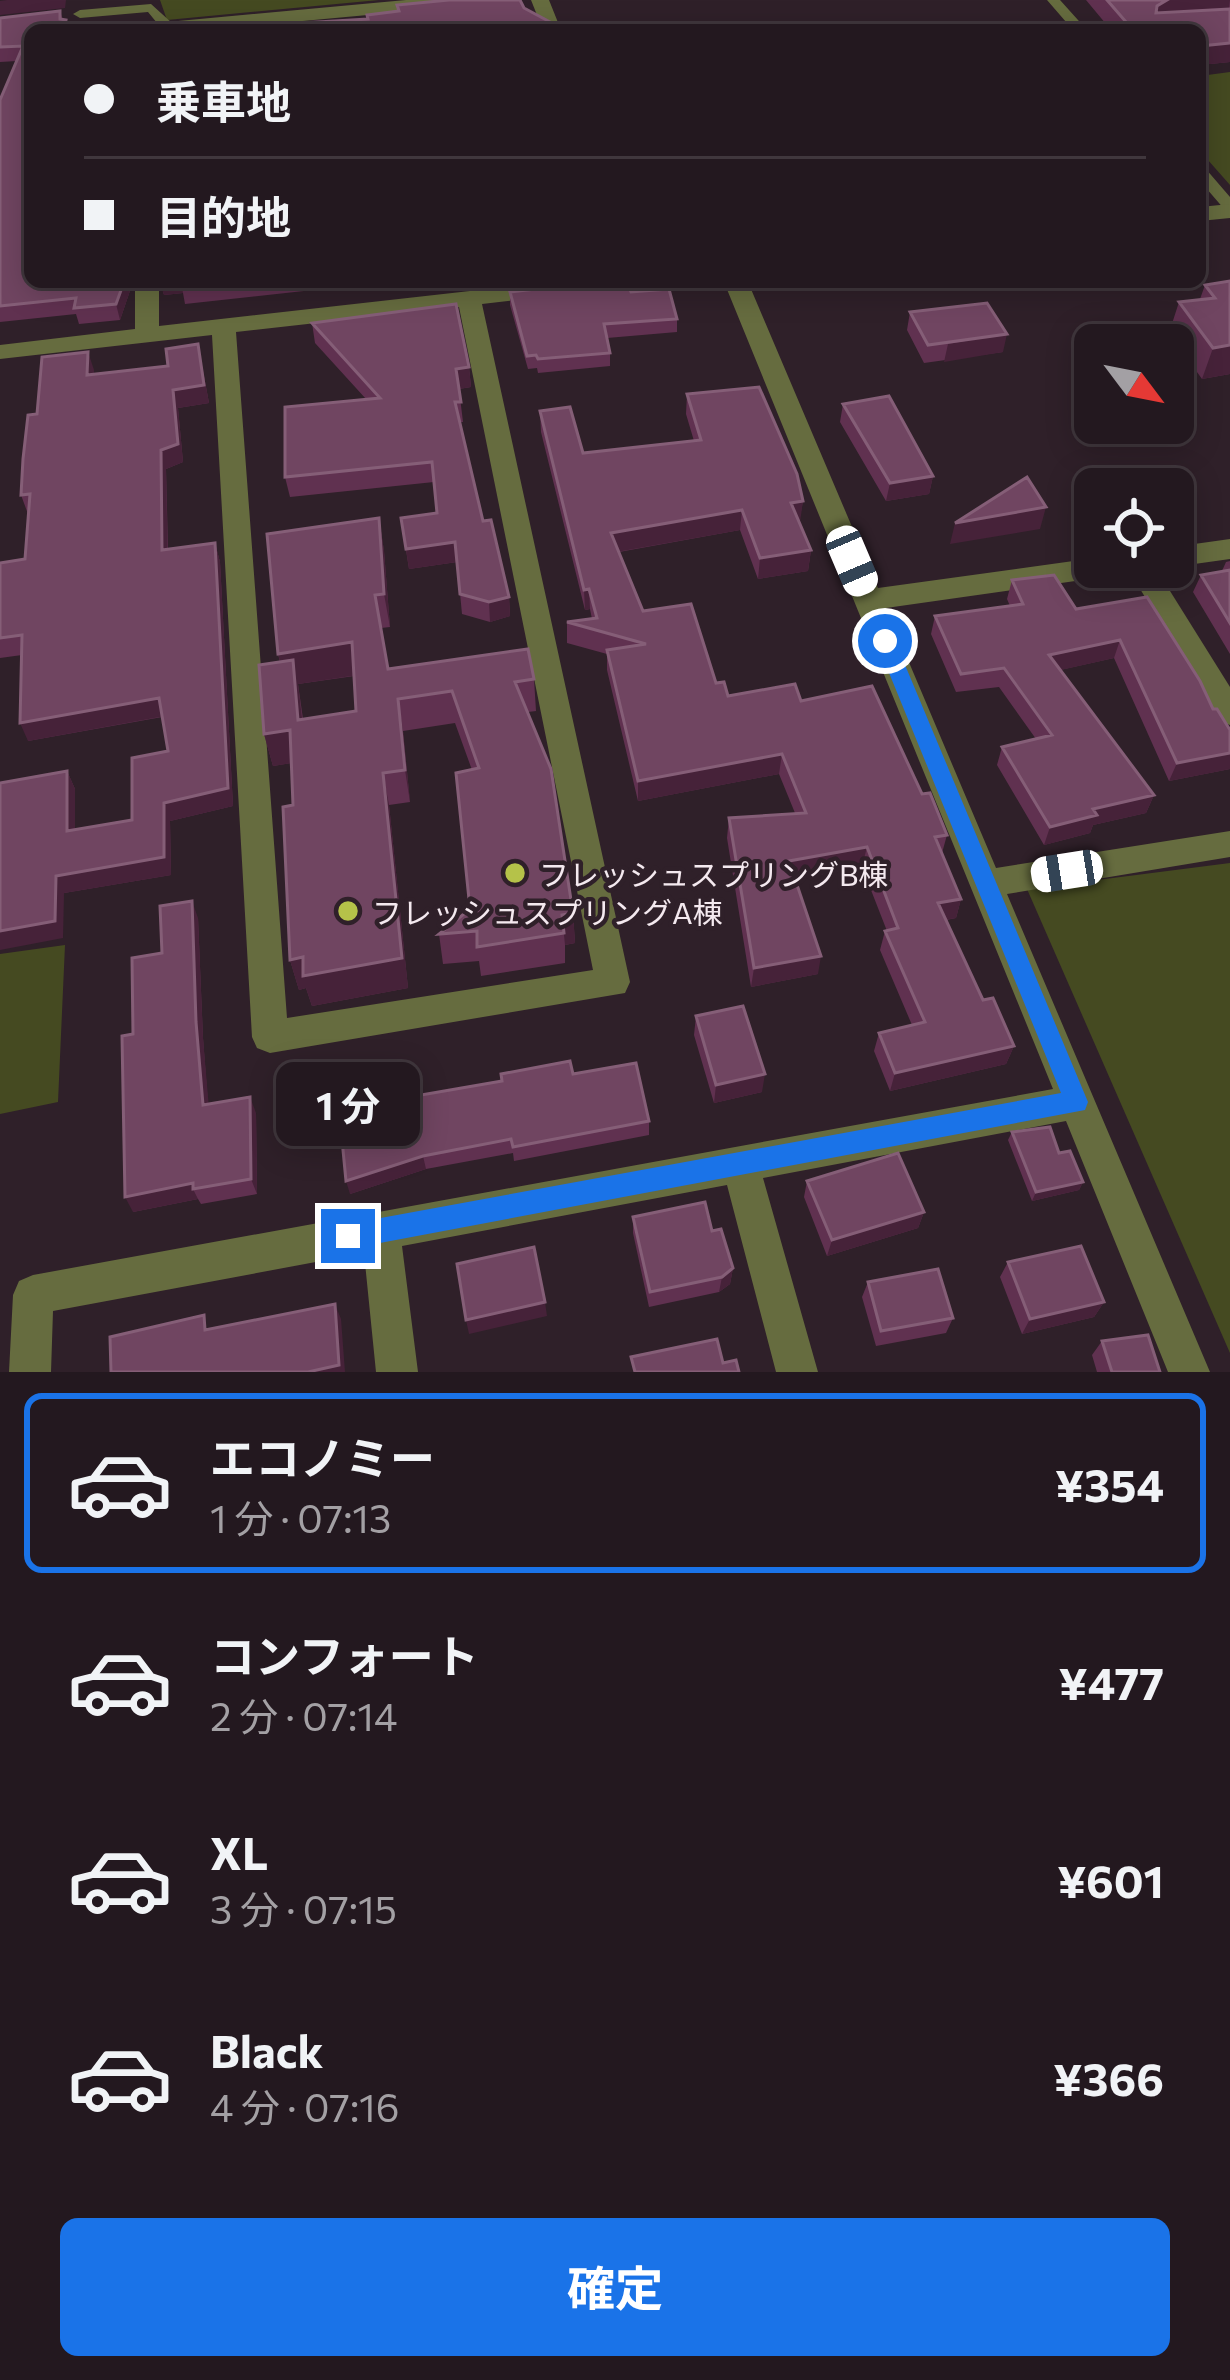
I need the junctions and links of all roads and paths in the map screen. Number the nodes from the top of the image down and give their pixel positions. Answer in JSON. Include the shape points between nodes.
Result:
{"nodes":[{"id":1,"x":465,"y":0,"type":"edge"},
{"id":2,"x":1053,"y":0,"type":"edge"},
{"id":3,"x":81,"y":7,"type":"edge"},
{"id":4,"x":60,"y":16,"type":"edge"},
{"id":5,"x":344,"y":20,"type":"edge"},
{"id":6,"x":155,"y":24,"type":"edge"},
{"id":7,"x":250,"y":24,"type":"edge"},
{"id":8,"x":1075,"y":24,"type":"edge"},
{"id":9,"x":1206,"y":179,"type":"edge"},
{"id":10,"x":1230,"y":209,"type":"edge"},
{"id":11,"x":147,"y":288,"type":"edge"},
{"id":12,"x":559,"y":288,"type":"edge"},
{"id":13,"x":738,"y":288,"type":"edge"},
{"id":14,"x":398,"y":294,"type":"edge"},
{"id":15,"x":469,"y":298,"type":"junction"},
{"id":16,"x":224,"y":327,"type":"junction"},
{"id":17,"x":147,"y":335,"type":"junction"},
{"id":18,"x":0,"y":352,"type":"edge"},
{"id":19,"x":1230,"y":549,"type":"edge"},
{"id":20,"x":1194,"y":554,"type":"edge"},
{"id":21,"x":1074,"y":571,"type":"edge"},
{"id":22,"x":1154,"y":588,"type":"edge"},
{"id":23,"x":868,"y":600,"type":"junction"},
{"id":24,"x":1230,"y":713,"type":"edge"},
{"id":25,"x":1230,"y":844,"type":"edge"},
{"id":26,"x":986,"y":884,"type":"junction"},
{"id":27,"x":1076,"y":1102,"type":"junction"},
{"id":28,"x":740,"y":1164,"type":"junction"},
{"id":29,"x":380,"y":1231,"type":"junction"},
{"id":30,"x":30,"y":1372,"type":"edge"},
{"id":31,"x":397,"y":1372,"type":"edge"},
{"id":32,"x":797,"y":1372,"type":"edge"},
{"id":33,"x":1189,"y":1372,"type":"edge"}],
"edges":[{"from":1,"to":5,"type":"street"},
{"from":2,"to":8,"type":"lane"},
{"from":3,"to":4,"type":"lane"},
{"from":3,"to":6,"type":"lane","via":[[151,8]]},
{"from":5,"to":7,"type":"street"},
{"from":9,"to":10,"type":"lane"},
{"from":11,"to":17,"type":"street"},
{"from":12,"to":15,"type":"street"},
{"from":13,"to":23,"type":"street"},
{"from":14,"to":15,"type":"street"},
{"from":14,"to":16,"type":"street"},
{"from":15,"to":16,"type":"street","via":[[613,982],[270,1037]]},
{"from":16,"to":17,"type":"street"},
{"from":17,"to":18,"type":"street"},
{"from":19,"to":20,"type":"street"},
{"from":21,"to":23,"type":"street"},
{"from":22,"to":24,"type":"street"},
{"from":23,"to":26,"type":"street"},
{"from":25,"to":26,"type":"street"},
{"from":26,"to":27,"type":"street"},
{"from":27,"to":28,"type":"street"},
{"from":27,"to":33,"type":"street"},
{"from":28,"to":29,"type":"street"},
{"from":28,"to":32,"type":"street"},
{"from":29,"to":30,"type":"street","via":[[33,1295]]},
{"from":29,"to":31,"type":"street"}]}
